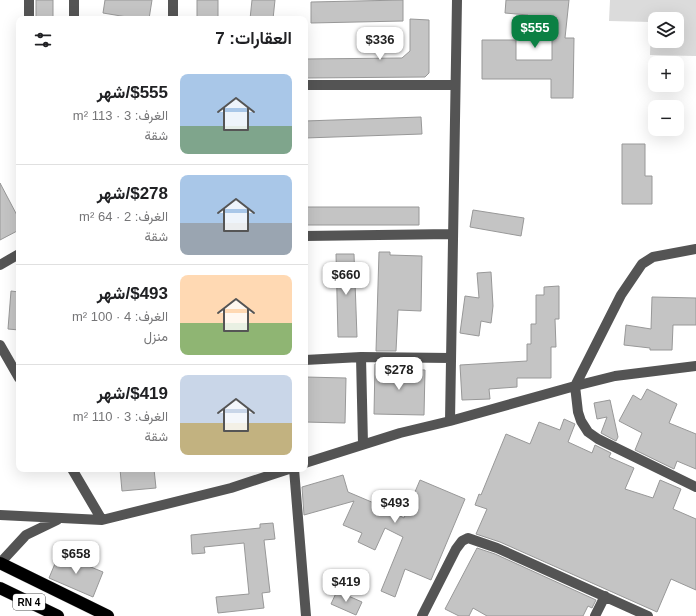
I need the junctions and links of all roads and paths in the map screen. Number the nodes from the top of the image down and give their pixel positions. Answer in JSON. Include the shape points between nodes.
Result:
{"nodes":[{"id":1,"x":29,"y":0,"type":"edge"},
{"id":2,"x":74,"y":0,"type":"edge"},
{"id":3,"x":173,"y":0,"type":"edge"},
{"id":4,"x":457,"y":0,"type":"edge"},
{"id":5,"x":29,"y":16,"type":"edge"},
{"id":6,"x":74,"y":16,"type":"edge"},
{"id":7,"x":173,"y":16,"type":"edge"},
{"id":8,"x":455,"y":84,"type":"junction"},
{"id":9,"x":308,"y":85,"type":"edge"},
{"id":10,"x":452,"y":234,"type":"junction"},
{"id":11,"x":308,"y":236,"type":"edge"},
{"id":12,"x":696,"y":249,"type":"edge"},
{"id":13,"x":16,"y":256,"type":"edge"},
{"id":14,"x":0,"y":265,"type":"edge"},
{"id":15,"x":0,"y":345,"type":"edge"},
{"id":16,"x":361,"y":357,"type":"junction"},
{"id":17,"x":451,"y":358,"type":"junction"},
{"id":18,"x":308,"y":360,"type":"edge"},
{"id":19,"x":696,"y":366,"type":"edge"},
{"id":20,"x":16,"y":373,"type":"edge"},
{"id":21,"x":575,"y":386,"type":"junction"},
{"id":22,"x":450,"y":421,"type":"junction"},
{"id":23,"x":363,"y":444,"type":"junction"},
{"id":24,"x":308,"y":462,"type":"edge"},
{"id":25,"x":74,"y":472,"type":"edge"},
{"id":26,"x":280,"y":472,"type":"edge"},
{"id":27,"x":294,"y":472,"type":"edge"},
{"id":28,"x":696,"y":487,"type":"edge"},
{"id":29,"x":0,"y":515,"type":"edge"},
{"id":30,"x":58,"y":519,"type":"junction"},
{"id":31,"x":102,"y":520,"type":"junction"},
{"id":32,"x":0,"y":563,"type":"edge"},
{"id":33,"x":0,"y":588,"type":"edge"},
{"id":34,"x":605,"y":596,"type":"junction"},
{"id":35,"x":307,"y":615,"type":"edge"},
{"id":36,"x":58,"y":616,"type":"edge"},
{"id":37,"x":108,"y":616,"type":"edge"},
{"id":38,"x":422,"y":616,"type":"edge"},
{"id":39,"x":595,"y":616,"type":"edge"},
{"id":40,"x":648,"y":616,"type":"edge"}],
"edges":[{"from":1,"to":5,"type":"street"},
{"from":2,"to":6,"type":"street"},
{"from":3,"to":7,"type":"street"},
{"from":4,"to":8,"type":"street"},
{"from":8,"to":9,"type":"street"},
{"from":8,"to":10,"type":"street"},
{"from":10,"to":11,"type":"street"},
{"from":10,"to":17,"type":"street"},
{"from":12,"to":21,"type":"street","via":[[653,257],[642,264],[621,295]]},
{"from":13,"to":14,"type":"street"},
{"from":15,"to":20,"type":"street"},
{"from":16,"to":17,"type":"street"},
{"from":16,"to":18,"type":"street"},
{"from":16,"to":23,"type":"street"},
{"from":17,"to":22,"type":"street"},
{"from":19,"to":21,"type":"street","via":[[615,376]]},
{"from":21,"to":22,"type":"street"},
{"from":21,"to":28,"type":"street","via":[[578,412],[588,432]]},
{"from":22,"to":23,"type":"street"},
{"from":23,"to":24,"type":"street"},
{"from":25,"to":31,"type":"street"},
{"from":26,"to":31,"type":"street","via":[[231,488]]},
{"from":27,"to":35,"type":"street"},
{"from":29,"to":30,"type":"street"},
{"from":30,"to":31,"type":"street"},
{"from":30,"to":32,"type":"street","via":[[26,535]]},
{"from":32,"to":37,"type":"highway","number":"RN 4"},
{"from":33,"to":36,"type":"highway","number":"RN 4"},
{"from":34,"to":38,"type":"street","via":[[497,548],[468,538],[456,549]]},
{"from":34,"to":39,"type":"street"},
{"from":34,"to":40,"type":"street"}]}
